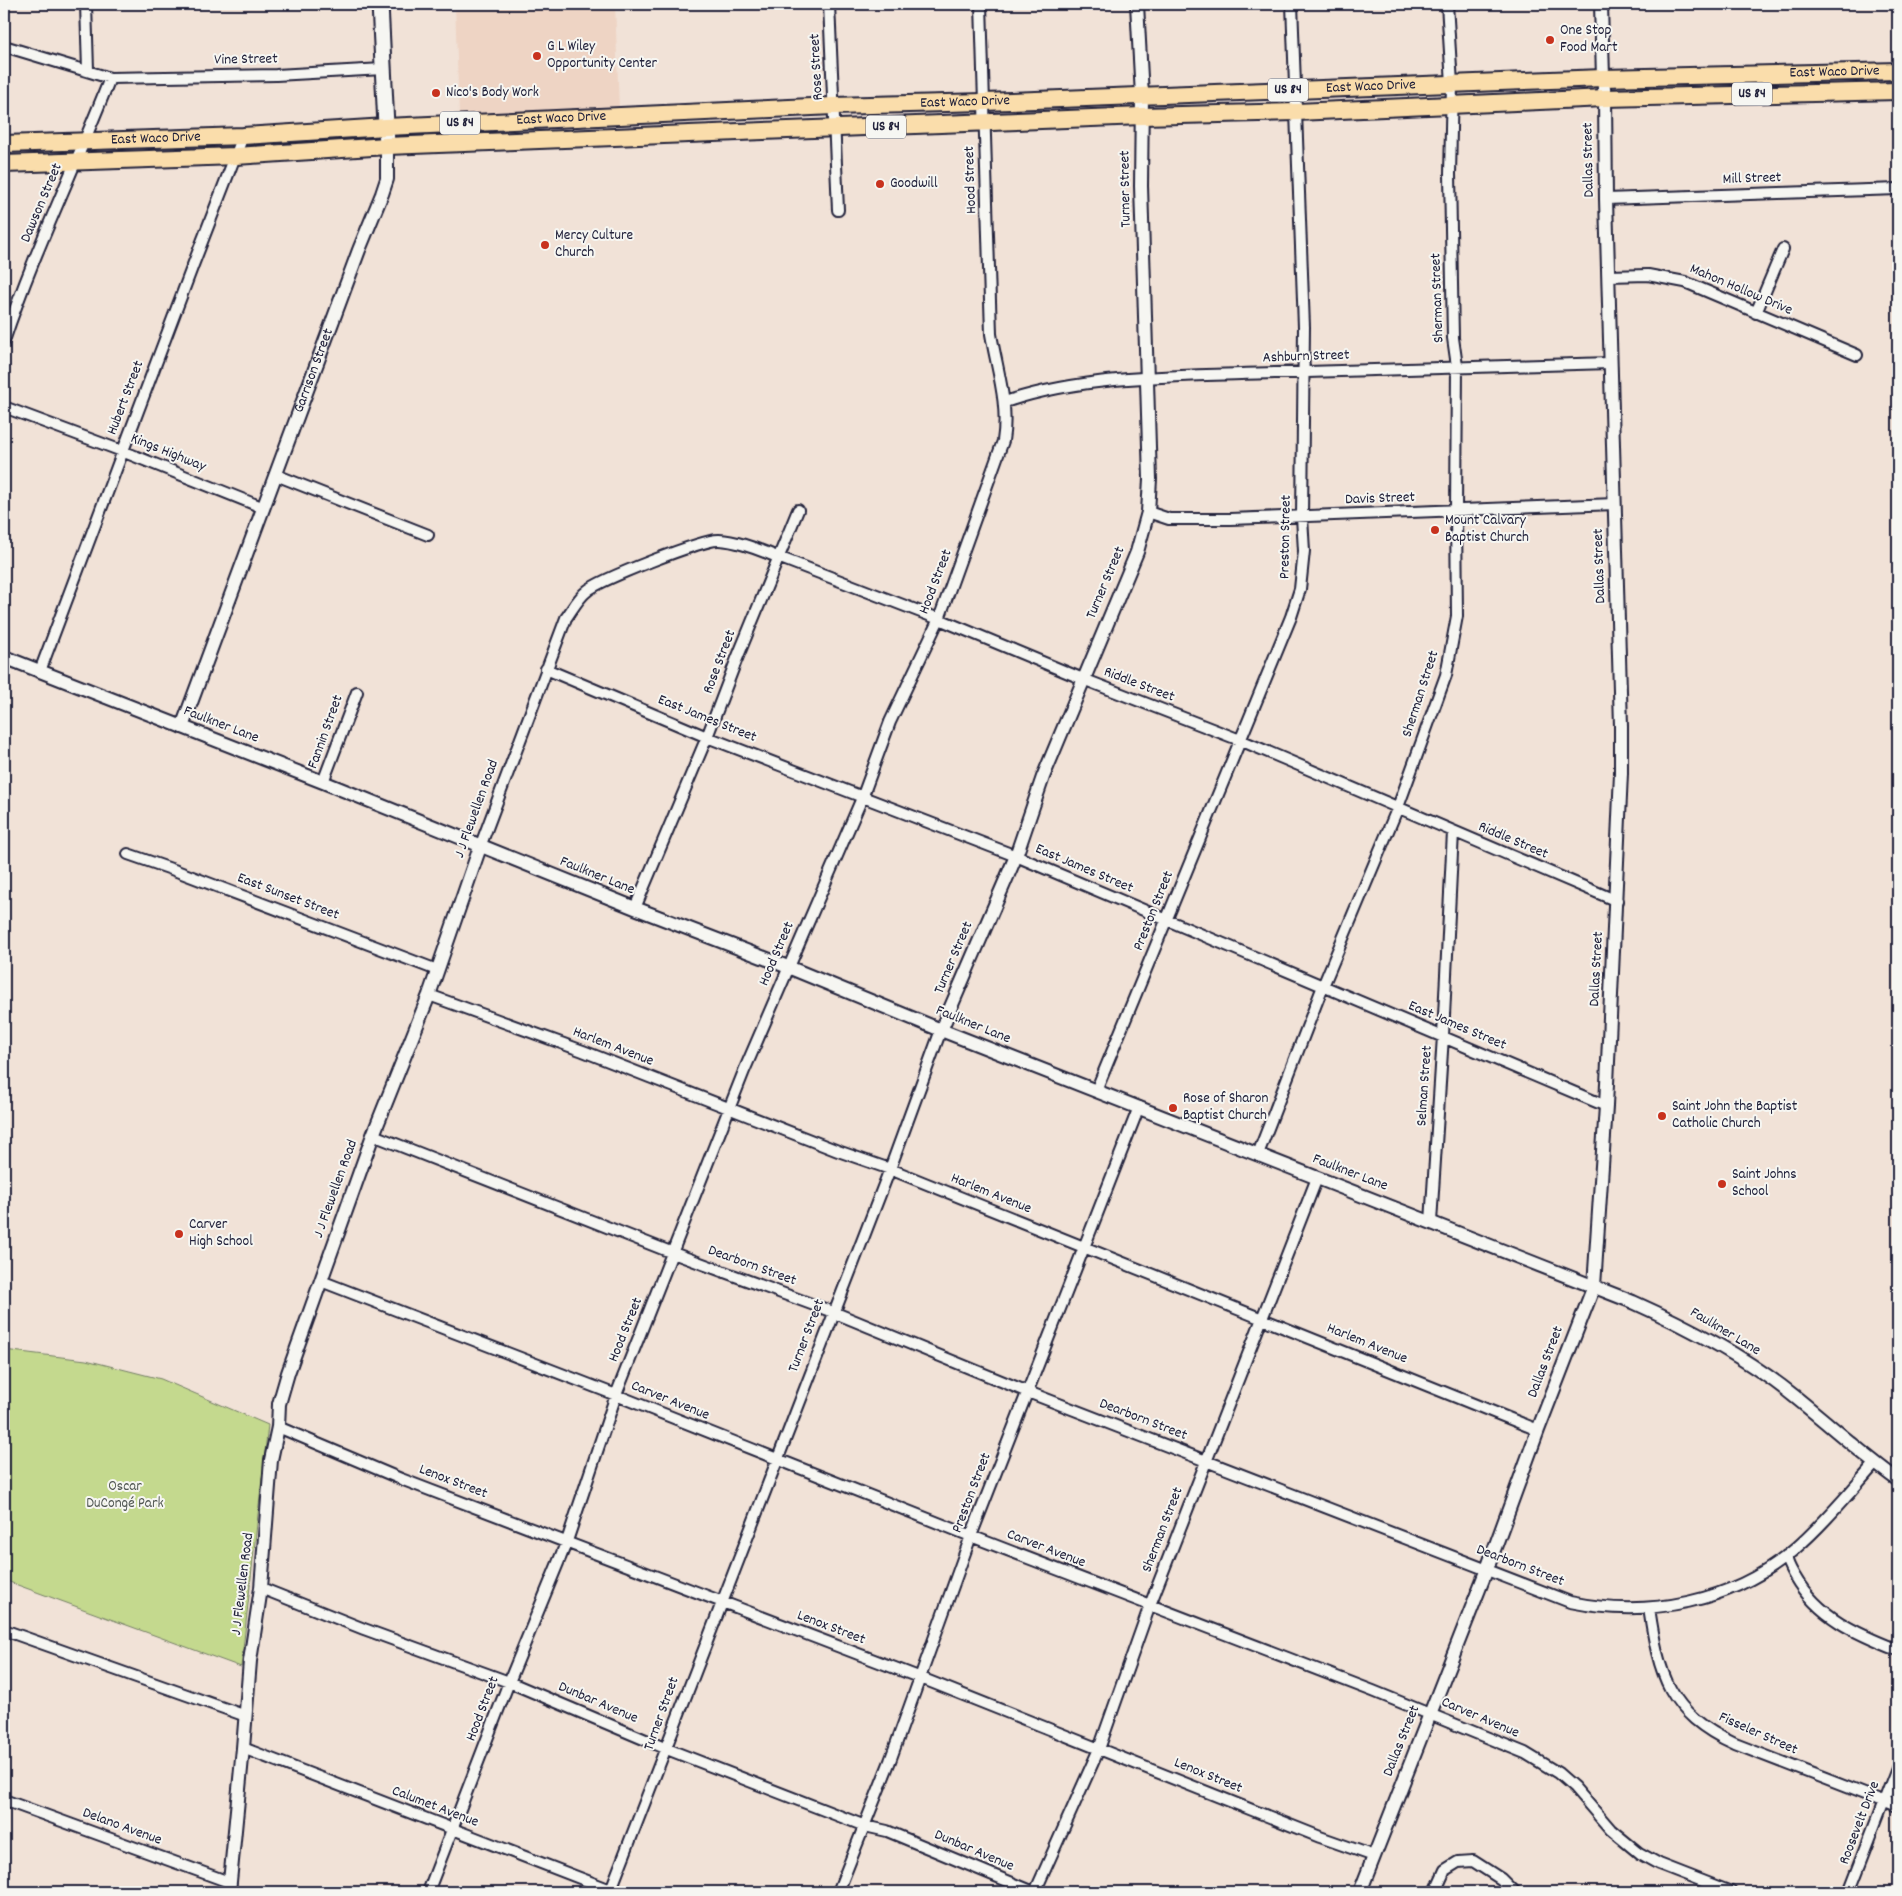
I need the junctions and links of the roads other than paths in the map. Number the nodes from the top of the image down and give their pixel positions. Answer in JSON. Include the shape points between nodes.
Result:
{"nodes":[{"id":1,"x":86,"y":4,"type":"edge"},
{"id":2,"x":380,"y":4,"type":"edge"},
{"id":3,"x":829,"y":4,"type":"edge"},
{"id":4,"x":981,"y":4,"type":"edge"},
{"id":5,"x":1137,"y":4,"type":"edge"},
{"id":6,"x":1292,"y":4,"type":"edge"},
{"id":7,"x":1447,"y":4,"type":"edge"},
{"id":8,"x":1601,"y":4,"type":"edge"},
{"id":9,"x":4,"y":46,"type":"edge"},
{"id":10,"x":383,"y":69,"type":"junction"},
{"id":11,"x":88,"y":70,"type":"junction"},
{"id":12,"x":1898,"y":71,"type":"edge"},
{"id":13,"x":110,"y":78,"type":"junction"},
{"id":14,"x":1603,"y":78,"type":"junction"},
{"id":15,"x":1452,"y":84,"type":"junction"},
{"id":16,"x":1296,"y":90,"type":"junction"},
{"id":17,"x":1898,"y":91,"type":"edge"},
{"id":18,"x":1142,"y":96,"type":"junction"},
{"id":19,"x":1605,"y":98,"type":"junction"},
{"id":20,"x":984,"y":102,"type":"junction"},
{"id":21,"x":1451,"y":105,"type":"junction"},
{"id":22,"x":833,"y":106,"type":"junction"},
{"id":23,"x":1297,"y":112,"type":"junction"},
{"id":24,"x":1142,"y":116,"type":"junction"},
{"id":25,"x":984,"y":123,"type":"junction"},
{"id":26,"x":386,"y":127,"type":"junction"},
{"id":27,"x":834,"y":129,"type":"junction"},
{"id":28,"x":243,"y":136,"type":"junction"},
{"id":29,"x":86,"y":141,"type":"junction"},
{"id":30,"x":4,"y":144,"type":"edge"},
{"id":31,"x":387,"y":146,"type":"junction"},
{"id":32,"x":236,"y":156,"type":"junction"},
{"id":33,"x":77,"y":160,"type":"junction"},
{"id":34,"x":4,"y":164,"type":"edge"},
{"id":35,"x":1898,"y":189,"type":"edge"},
{"id":36,"x":1606,"y":199,"type":"junction"},
{"id":37,"x":838,"y":210,"type":"dead end"},
{"id":38,"x":1783,"y":249,"type":"dead end"},
{"id":39,"x":1608,"y":276,"type":"junction"},
{"id":40,"x":1756,"y":313,"type":"junction"},
{"id":41,"x":4,"y":341,"type":"edge"},
{"id":42,"x":1857,"y":354,"type":"dead end"},
{"id":43,"x":1610,"y":363,"type":"junction"},
{"id":44,"x":1457,"y":366,"type":"junction"},
{"id":45,"x":1304,"y":372,"type":"junction"},
{"id":46,"x":1146,"y":378,"type":"junction"},
{"id":47,"x":1005,"y":402,"type":"junction"},
{"id":48,"x":4,"y":408,"type":"edge"},
{"id":49,"x":122,"y":451,"type":"junction"},
{"id":50,"x":276,"y":475,"type":"junction"},
{"id":51,"x":1614,"y":504,"type":"junction"},
{"id":52,"x":264,"y":508,"type":"junction"},
{"id":53,"x":798,"y":510,"type":"dead end"},
{"id":54,"x":1456,"y":511,"type":"junction"},
{"id":55,"x":1148,"y":512,"type":"junction"},
{"id":56,"x":1302,"y":517,"type":"junction"},
{"id":57,"x":428,"y":536,"type":"dead end"},
{"id":58,"x":778,"y":557,"type":"junction"},
{"id":59,"x":644,"y":564,"type":"joint"},
{"id":60,"x":939,"y":619,"type":"junction"},
{"id":61,"x":4,"y":657,"type":"edge"},
{"id":62,"x":546,"y":670,"type":"junction"},
{"id":63,"x":40,"y":671,"type":"junction"},
{"id":64,"x":1083,"y":679,"type":"junction"},
{"id":65,"x":357,"y":692,"type":"dead end"},
{"id":66,"x":182,"y":727,"type":"junction"},
{"id":67,"x":707,"y":736,"type":"junction"},
{"id":68,"x":1240,"y":740,"type":"junction"},
{"id":69,"x":323,"y":782,"type":"junction"},
{"id":70,"x":862,"y":798,"type":"junction"},
{"id":71,"x":1398,"y":807,"type":"junction"},
{"id":72,"x":1452,"y":832,"type":"junction"},
{"id":73,"x":480,"y":847,"type":"junction"},
{"id":74,"x":128,"y":854,"type":"dead end"},
{"id":75,"x":1016,"y":856,"type":"junction"},
{"id":76,"x":1617,"y":901,"type":"junction"},
{"id":77,"x":635,"y":908,"type":"junction"},
{"id":78,"x":1166,"y":921,"type":"junction"},
{"id":79,"x":788,"y":967,"type":"junction"},
{"id":80,"x":437,"y":970,"type":"junction"},
{"id":81,"x":1323,"y":986,"type":"junction"},
{"id":82,"x":429,"y":995,"type":"junction"},
{"id":83,"x":940,"y":1030,"type":"junction"},
{"id":84,"x":1443,"y":1036,"type":"junction"},
{"id":85,"x":1096,"y":1091,"type":"junction"},
{"id":86,"x":1606,"y":1106,"type":"junction"},
{"id":87,"x":1139,"y":1108,"type":"junction"},
{"id":88,"x":730,"y":1109,"type":"junction"},
{"id":89,"x":373,"y":1134,"type":"junction"},
{"id":90,"x":1258,"y":1154,"type":"junction"},
{"id":91,"x":890,"y":1169,"type":"junction"},
{"id":92,"x":1317,"y":1178,"type":"junction"},
{"id":93,"x":1431,"y":1222,"type":"junction"},
{"id":94,"x":1084,"y":1248,"type":"junction"},
{"id":95,"x":673,"y":1253,"type":"junction"},
{"id":96,"x":321,"y":1281,"type":"junction"},
{"id":97,"x":1594,"y":1286,"type":"junction"},
{"id":98,"x":833,"y":1312,"type":"junction"},
{"id":99,"x":1262,"y":1317,"type":"junction"},
{"id":100,"x":1028,"y":1392,"type":"junction"},
{"id":101,"x":616,"y":1395,"type":"junction"},
{"id":102,"x":278,"y":1427,"type":"junction"},
{"id":103,"x":1538,"y":1430,"type":"junction"},
{"id":104,"x":776,"y":1460,"type":"junction"},
{"id":105,"x":1206,"y":1461,"type":"junction"},
{"id":106,"x":1876,"y":1464,"type":"junction"},
{"id":107,"x":1898,"y":1480,"type":"edge"},
{"id":108,"x":971,"y":1536,"type":"junction"},
{"id":109,"x":567,"y":1541,"type":"junction"},
{"id":110,"x":1786,"y":1556,"type":"junction"},
{"id":111,"x":1487,"y":1569,"type":"junction"},
{"id":112,"x":261,"y":1588,"type":"junction"},
{"id":113,"x":723,"y":1602,"type":"junction"},
{"id":114,"x":1150,"y":1605,"type":"junction"},
{"id":115,"x":1649,"y":1608,"type":"junction"},
{"id":116,"x":4,"y":1630,"type":"edge"},
{"id":117,"x":1898,"y":1650,"type":"edge"},
{"id":118,"x":921,"y":1678,"type":"junction"},
{"id":119,"x":509,"y":1682,"type":"junction"},
{"id":120,"x":1430,"y":1714,"type":"junction"},
{"id":121,"x":246,"y":1716,"type":"junction"},
{"id":122,"x":244,"y":1748,"type":"junction"},
{"id":123,"x":667,"y":1749,"type":"junction"},
{"id":124,"x":1099,"y":1749,"type":"junction"},
{"id":125,"x":1898,"y":1765,"type":"edge"},
{"id":126,"x":4,"y":1800,"type":"edge"},
{"id":127,"x":1884,"y":1801,"type":"junction"},
{"id":128,"x":1898,"y":1807,"type":"edge"},
{"id":129,"x":865,"y":1826,"type":"junction"},
{"id":130,"x":453,"y":1830,"type":"junction"},
{"id":131,"x":1374,"y":1856,"type":"junction"},
{"id":132,"x":229,"y":1887,"type":"edge"},
{"id":133,"x":613,"y":1891,"type":"edge"},
{"id":134,"x":428,"y":1892,"type":"edge"},
{"id":135,"x":838,"y":1892,"type":"edge"},
{"id":136,"x":1034,"y":1892,"type":"edge"},
{"id":137,"x":1360,"y":1892,"type":"edge"},
{"id":138,"x":1435,"y":1892,"type":"edge"},
{"id":139,"x":1514,"y":1892,"type":"edge"},
{"id":140,"x":1731,"y":1892,"type":"edge"},
{"id":141,"x":1849,"y":1892,"type":"edge"}],
"edges":[{"from":1,"to":11,"type":"street"},
{"from":2,"to":10,"type":"main road","name":"Garrison Street"},
{"from":3,"to":22,"type":"street","name":"Rose Street"},
{"from":4,"to":20,"type":"street","name":"Hood Street"},
{"from":5,"to":18,"type":"street","name":"Turner Street"},
{"from":6,"to":16,"type":"street","name":"Preston Street"},
{"from":7,"to":15,"type":"street","name":"Sherman Street"},
{"from":8,"to":14,"type":"street","name":"Dallas Street"},
{"from":9,"to":11,"type":"street"},
{"from":10,"to":13,"type":"street","name":"Vine Street"},
{"from":10,"to":26,"type":"main road","name":"Garrison Street"},
{"from":11,"to":13,"type":"street"},
{"from":12,"to":14,"type":"main road","name":"East Waco Drive","number":"US 84"},
{"from":13,"to":29,"type":"street","name":"Dawson Street"},
{"from":14,"to":15,"type":"main road","name":"East Waco Drive","number":"US 84"},
{"from":14,"to":19,"type":"street","name":"Dallas Street"},
{"from":15,"to":16,"type":"main road","name":"East Waco Drive","number":"US 84"},
{"from":15,"to":21,"type":"street","name":"Sherman Street"},
{"from":16,"to":18,"type":"main road","name":"East Waco Drive","number":"US 84"},
{"from":16,"to":23,"type":"street","name":"Preston Street"},
{"from":17,"to":19,"type":"main road","name":"East Waco Drive","number":"US 84"},
{"from":18,"to":20,"type":"main road","name":"East Waco Drive","number":"US 84"},
{"from":18,"to":24,"type":"street","name":"Turner Street"},
{"from":19,"to":21,"type":"main road","name":"East Waco Drive","number":"US 84"},
{"from":19,"to":36,"type":"street","name":"Dallas Street"},
{"from":20,"to":22,"type":"main road","name":"East Waco Drive","number":"US 84"},
{"from":20,"to":25,"type":"street","name":"Hood Street"},
{"from":21,"to":23,"type":"main road","name":"East Waco Drive","number":"US 84"},
{"from":21,"to":44,"type":"street","name":"Sherman Street","via":[[1453,329]]},
{"from":22,"to":26,"type":"main road","name":"East Waco Drive","number":"US 84"},
{"from":22,"to":27,"type":"street","name":"Rose Street"},
{"from":23,"to":24,"type":"main road","name":"East Waco Drive","number":"US 84"},
{"from":23,"to":45,"type":"street","name":"Preston Street"},
{"from":24,"to":25,"type":"main road","name":"East Waco Drive","number":"US 84"},
{"from":24,"to":46,"type":"street","name":"Turner Street"},
{"from":25,"to":27,"type":"main road","name":"East Waco Drive","number":"US 84"},
{"from":25,"to":47,"type":"street","name":"Hood Street","via":[[991,334]]},
{"from":26,"to":28,"type":"main road","name":"East Waco Drive","number":"US 84"},
{"from":26,"to":31,"type":"main road","name":"Garrison Street"},
{"from":27,"to":31,"type":"main road","name":"East Waco Drive","number":"US 84"},
{"from":27,"to":37,"type":"street","name":"Rose Street"},
{"from":28,"to":29,"type":"main road","name":"East Waco Drive","number":"US 84"},
{"from":28,"to":32,"type":"street","name":"Hubert Street"},
{"from":29,"to":30,"type":"main road","name":"East Waco Drive","number":"US 84"},
{"from":29,"to":33,"type":"street","name":"Dawson Street"},
{"from":31,"to":32,"type":"main road","name":"East Waco Drive","number":"US 84"},
{"from":31,"to":50,"type":"street","name":"Garrison Street","via":[[388,168],[382,194]]},
{"from":32,"to":33,"type":"main road","name":"East Waco Drive","number":"US 84"},
{"from":32,"to":49,"type":"street","name":"Hubert Street"},
{"from":33,"to":34,"type":"main road","name":"East Waco Drive","number":"US 84"},
{"from":33,"to":41,"type":"street","name":"Dawson Street","via":[[22,289]]},
{"from":35,"to":36,"type":"street","name":"Mill Street"},
{"from":36,"to":39,"type":"street","name":"Dallas Street"},
{"from":38,"to":40,"type":"street"},
{"from":39,"to":40,"type":"street","name":"Mahon Hollow Drive","via":[[1648,275],[1685,282]]},
{"from":39,"to":43,"type":"street","name":"Dallas Street"},
{"from":40,"to":42,"type":"street","name":"Mahon Hollow Drive"},
{"from":43,"to":44,"type":"street","name":"Ashburn Street"},
{"from":43,"to":51,"type":"street","name":"Dallas Street"},
{"from":44,"to":45,"type":"street","name":"Ashburn Street"},
{"from":44,"to":54,"type":"street","name":"Sherman Street"},
{"from":45,"to":46,"type":"street","name":"Ashburn Street"},
{"from":45,"to":56,"type":"street","name":"Preston Street"},
{"from":46,"to":47,"type":"street","name":"Ashburn Street","via":[[1068,387]]},
{"from":46,"to":55,"type":"street","name":"Turner Street"},
{"from":47,"to":60,"type":"street","name":"Hood Street","via":[[1005,431],[1001,448]]},
{"from":48,"to":49,"type":"street","name":"Kings Highway"},
{"from":49,"to":52,"type":"street","name":"Kings Highway"},
{"from":49,"to":63,"type":"street","name":"Hubert Street"},
{"from":50,"to":52,"type":"street","name":"Garrison Street"},
{"from":50,"to":57,"type":"street"},
{"from":51,"to":54,"type":"street","name":"Davis Street"},
{"from":51,"to":76,"type":"street","name":"Dallas Street","via":[[1622,726]]},
{"from":52,"to":66,"type":"street","name":"Garrison Street"},
{"from":53,"to":58,"type":"street","name":"Rose Street"},
{"from":54,"to":56,"type":"street","name":"Davis Street"},
{"from":54,"to":71,"type":"street","name":"Sherman Street","via":[[1457,616],[1446,675]]},
{"from":55,"to":56,"type":"street","name":"Davis Street","via":[[1169,519]]},
{"from":55,"to":64,"type":"street","name":"Turner Street","via":[[1137,552]]},
{"from":56,"to":68,"type":"street","name":"Preston Street","via":[[1303,568],[1297,600]]},
{"from":58,"to":59,"type":"street","name":"Riddle Street","via":[[717,540]]},
{"from":58,"to":60,"type":"street","name":"Riddle Street"},
{"from":58,"to":67,"type":"street","name":"Rose Street"},
{"from":59,"to":62,"type":"street","name":"J J Flewellen Road","via":[[607,578],[586,591],[566,618]]},
{"from":60,"to":64,"type":"street","name":"Riddle Street"},
{"from":60,"to":70,"type":"street","name":"Hood Street","via":[[890,722]]},
{"from":61,"to":63,"type":"street","name":"Faulkner Lane"},
{"from":62,"to":67,"type":"street","name":"East James Street"},
{"from":62,"to":73,"type":"street","name":"J J Flewellen Road"},
{"from":63,"to":66,"type":"street","name":"Faulkner Lane"},
{"from":64,"to":68,"type":"street","name":"Riddle Street"},
{"from":64,"to":75,"type":"street","name":"Turner Street","via":[[1043,776]]},
{"from":65,"to":69,"type":"street","name":"Fannin Street"},
{"from":66,"to":69,"type":"street","name":"Faulkner Lane"},
{"from":67,"to":70,"type":"street","name":"East James Street"},
{"from":67,"to":77,"type":"street","name":"Rose Street"},
{"from":68,"to":71,"type":"street","name":"Riddle Street"},
{"from":68,"to":78,"type":"street","name":"Preston Street"},
{"from":69,"to":73,"type":"street","name":"Faulkner Lane"},
{"from":70,"to":75,"type":"street","name":"East James Street"},
{"from":70,"to":79,"type":"street","name":"Hood Street"},
{"from":71,"to":72,"type":"street","name":"Riddle Street"},
{"from":71,"to":81,"type":"street","name":"Sherman Street"},
{"from":72,"to":76,"type":"street","name":"Riddle Street"},
{"from":72,"to":84,"type":"street","name":"Selman Street"},
{"from":73,"to":77,"type":"street","name":"Faulkner Lane"},
{"from":73,"to":80,"type":"street","name":"J J Flewellen Road"},
{"from":74,"to":80,"type":"street","name":"East Sunset Street"},
{"from":75,"to":78,"type":"street","name":"East James Street"},
{"from":75,"to":83,"type":"street","name":"Turner Street"},
{"from":76,"to":86,"type":"street","name":"Dallas Street"},
{"from":77,"to":79,"type":"street","name":"Faulkner Lane"},
{"from":78,"to":81,"type":"street","name":"East James Street"},
{"from":78,"to":85,"type":"street","name":"Preston Street"},
{"from":79,"to":83,"type":"street","name":"Faulkner Lane"},
{"from":79,"to":88,"type":"street","name":"Hood Street"},
{"from":80,"to":82,"type":"street","name":"J J Flewellen Road"},
{"from":81,"to":84,"type":"street","name":"East James Street"},
{"from":81,"to":90,"type":"street","name":"Sherman Street"},
{"from":82,"to":88,"type":"street","name":"Harlem Avenue"},
{"from":82,"to":89,"type":"street","name":"J J Flewellen Road"},
{"from":83,"to":85,"type":"street","name":"Faulkner Lane"},
{"from":83,"to":91,"type":"street","name":"Turner Street"},
{"from":84,"to":86,"type":"street","name":"East James Street"},
{"from":84,"to":93,"type":"street","name":"Selman Street"},
{"from":85,"to":87,"type":"street","name":"Faulkner Lane"},
{"from":86,"to":97,"type":"street","name":"Dallas Street"},
{"from":87,"to":90,"type":"street","name":"Faulkner Lane"},
{"from":87,"to":94,"type":"street","name":"Preston Street"},
{"from":88,"to":91,"type":"street","name":"Harlem Avenue"},
{"from":88,"to":95,"type":"street","name":"Hood Street"},
{"from":89,"to":95,"type":"street","name":"Dearborn Street"},
{"from":89,"to":96,"type":"street","name":"J J Flewellen Road"},
{"from":90,"to":92,"type":"street","name":"Faulkner Lane"},
{"from":91,"to":94,"type":"street","name":"Harlem Avenue"},
{"from":91,"to":98,"type":"street","name":"Turner Street"},
{"from":92,"to":93,"type":"street","name":"Faulkner Lane"},
{"from":92,"to":99,"type":"street","name":"Sherman Street"},
{"from":93,"to":97,"type":"street","name":"Faulkner Lane"},
{"from":94,"to":99,"type":"street","name":"Harlem Avenue"},
{"from":94,"to":100,"type":"street","name":"Preston Street"},
{"from":95,"to":98,"type":"street","name":"Dearborn Street"},
{"from":95,"to":101,"type":"street","name":"Hood Street"},
{"from":96,"to":101,"type":"street","name":"Carver Avenue"},
{"from":96,"to":102,"type":"street","name":"J J Flewellen Road","via":[[288,1373],[279,1404]]},
{"from":97,"to":103,"type":"street","name":"Dallas Street"},
{"from":97,"to":106,"type":"street","name":"Faulkner Lane","via":[[1669,1318],[1745,1362],[1793,1395]]},
{"from":98,"to":100,"type":"street","name":"Dearborn Street"},
{"from":98,"to":104,"type":"street","name":"Turner Street"},
{"from":99,"to":103,"type":"street","name":"Harlem Avenue"},
{"from":99,"to":105,"type":"street","name":"Sherman Street"},
{"from":100,"to":105,"type":"street","name":"Dearborn Street"},
{"from":100,"to":108,"type":"street","name":"Preston Street"},
{"from":101,"to":104,"type":"street","name":"Carver Avenue"},
{"from":101,"to":109,"type":"street","name":"Hood Street"},
{"from":102,"to":109,"type":"street","name":"Lenox Street","via":[[401,1479]]},
{"from":102,"to":112,"type":"street","name":"J J Flewellen Road","via":[[271,1460]]},
{"from":103,"to":111,"type":"street","name":"Dallas Street"},
{"from":104,"to":108,"type":"street","name":"Carver Avenue"},
{"from":104,"to":113,"type":"street","name":"Turner Street"},
{"from":105,"to":111,"type":"street","name":"Dearborn Street"},
{"from":105,"to":114,"type":"street","name":"Sherman Street"},
{"from":106,"to":107,"type":"street","name":"Faulkner Lane"},
{"from":106,"to":110,"type":"street","name":"Dearborn Street"},
{"from":108,"to":114,"type":"street","name":"Carver Avenue"},
{"from":108,"to":118,"type":"street","name":"Preston Street"},
{"from":109,"to":113,"type":"street","name":"Lenox Street"},
{"from":109,"to":119,"type":"street","name":"Hood Street"},
{"from":110,"to":115,"type":"street","name":"Dearborn Street","via":[[1721,1592]]},
{"from":110,"to":117,"type":"street","via":[[1799,1584],[1830,1617],[1867,1638]]},
{"from":111,"to":115,"type":"street","name":"Dearborn Street","via":[[1570,1602],[1611,1608]]},
{"from":111,"to":120,"type":"street","name":"Dallas Street"},
{"from":112,"to":119,"type":"street","name":"Dunbar Avenue"},
{"from":112,"to":121,"type":"street","name":"J J Flewellen Road"},
{"from":113,"to":118,"type":"street","name":"Lenox Street"},
{"from":113,"to":123,"type":"street","name":"Turner Street"},
{"from":114,"to":120,"type":"street","name":"Carver Avenue"},
{"from":114,"to":124,"type":"street","name":"Sherman Street"},
{"from":115,"to":127,"type":"street","name":"Fisseler Street","via":[[1660,1667],[1672,1693],[1693,1718],[1735,1744]]},
{"from":116,"to":121,"type":"street"},
{"from":118,"to":124,"type":"street","name":"Lenox Street"},
{"from":118,"to":129,"type":"street","name":"Preston Street"},
{"from":119,"to":123,"type":"street","name":"Dunbar Avenue"},
{"from":119,"to":130,"type":"street","name":"Hood Street"},
{"from":120,"to":131,"type":"street","name":"Dallas Street"},
{"from":120,"to":140,"type":"street","name":"Carver Avenue","via":[[1543,1763],[1574,1787],[1611,1830],[1639,1853]]},
{"from":121,"to":122,"type":"street","name":"J J Flewellen Road"},
{"from":122,"to":130,"type":"street","name":"Calumet Avenue"},
{"from":122,"to":132,"type":"street","name":"J J Flewellen Road"},
{"from":123,"to":129,"type":"street","name":"Dunbar Avenue"},
{"from":123,"to":133,"type":"street","name":"Turner Street"},
{"from":124,"to":131,"type":"street","name":"Lenox Street"},
{"from":124,"to":136,"type":"street","name":"Sherman Street"},
{"from":125,"to":127,"type":"street","name":"Roosevelt Drive"},
{"from":126,"to":132,"type":"street","name":"Delano Avenue"},
{"from":127,"to":128,"type":"street","name":"Fisseler Street"},
{"from":127,"to":141,"type":"street","name":"Roosevelt Drive"},
{"from":129,"to":135,"type":"street","name":"Preston Street"},
{"from":129,"to":136,"type":"street","name":"Dunbar Avenue","via":[[887,1831]]},
{"from":130,"to":133,"type":"street","name":"Calumet Avenue"},
{"from":130,"to":134,"type":"street","name":"Hood Street"},
{"from":131,"to":137,"type":"street","name":"Dallas Street"},
{"from":138,"to":139,"type":"street","via":[[1445,1870],[1458,1862],[1473,1861]]}]}
